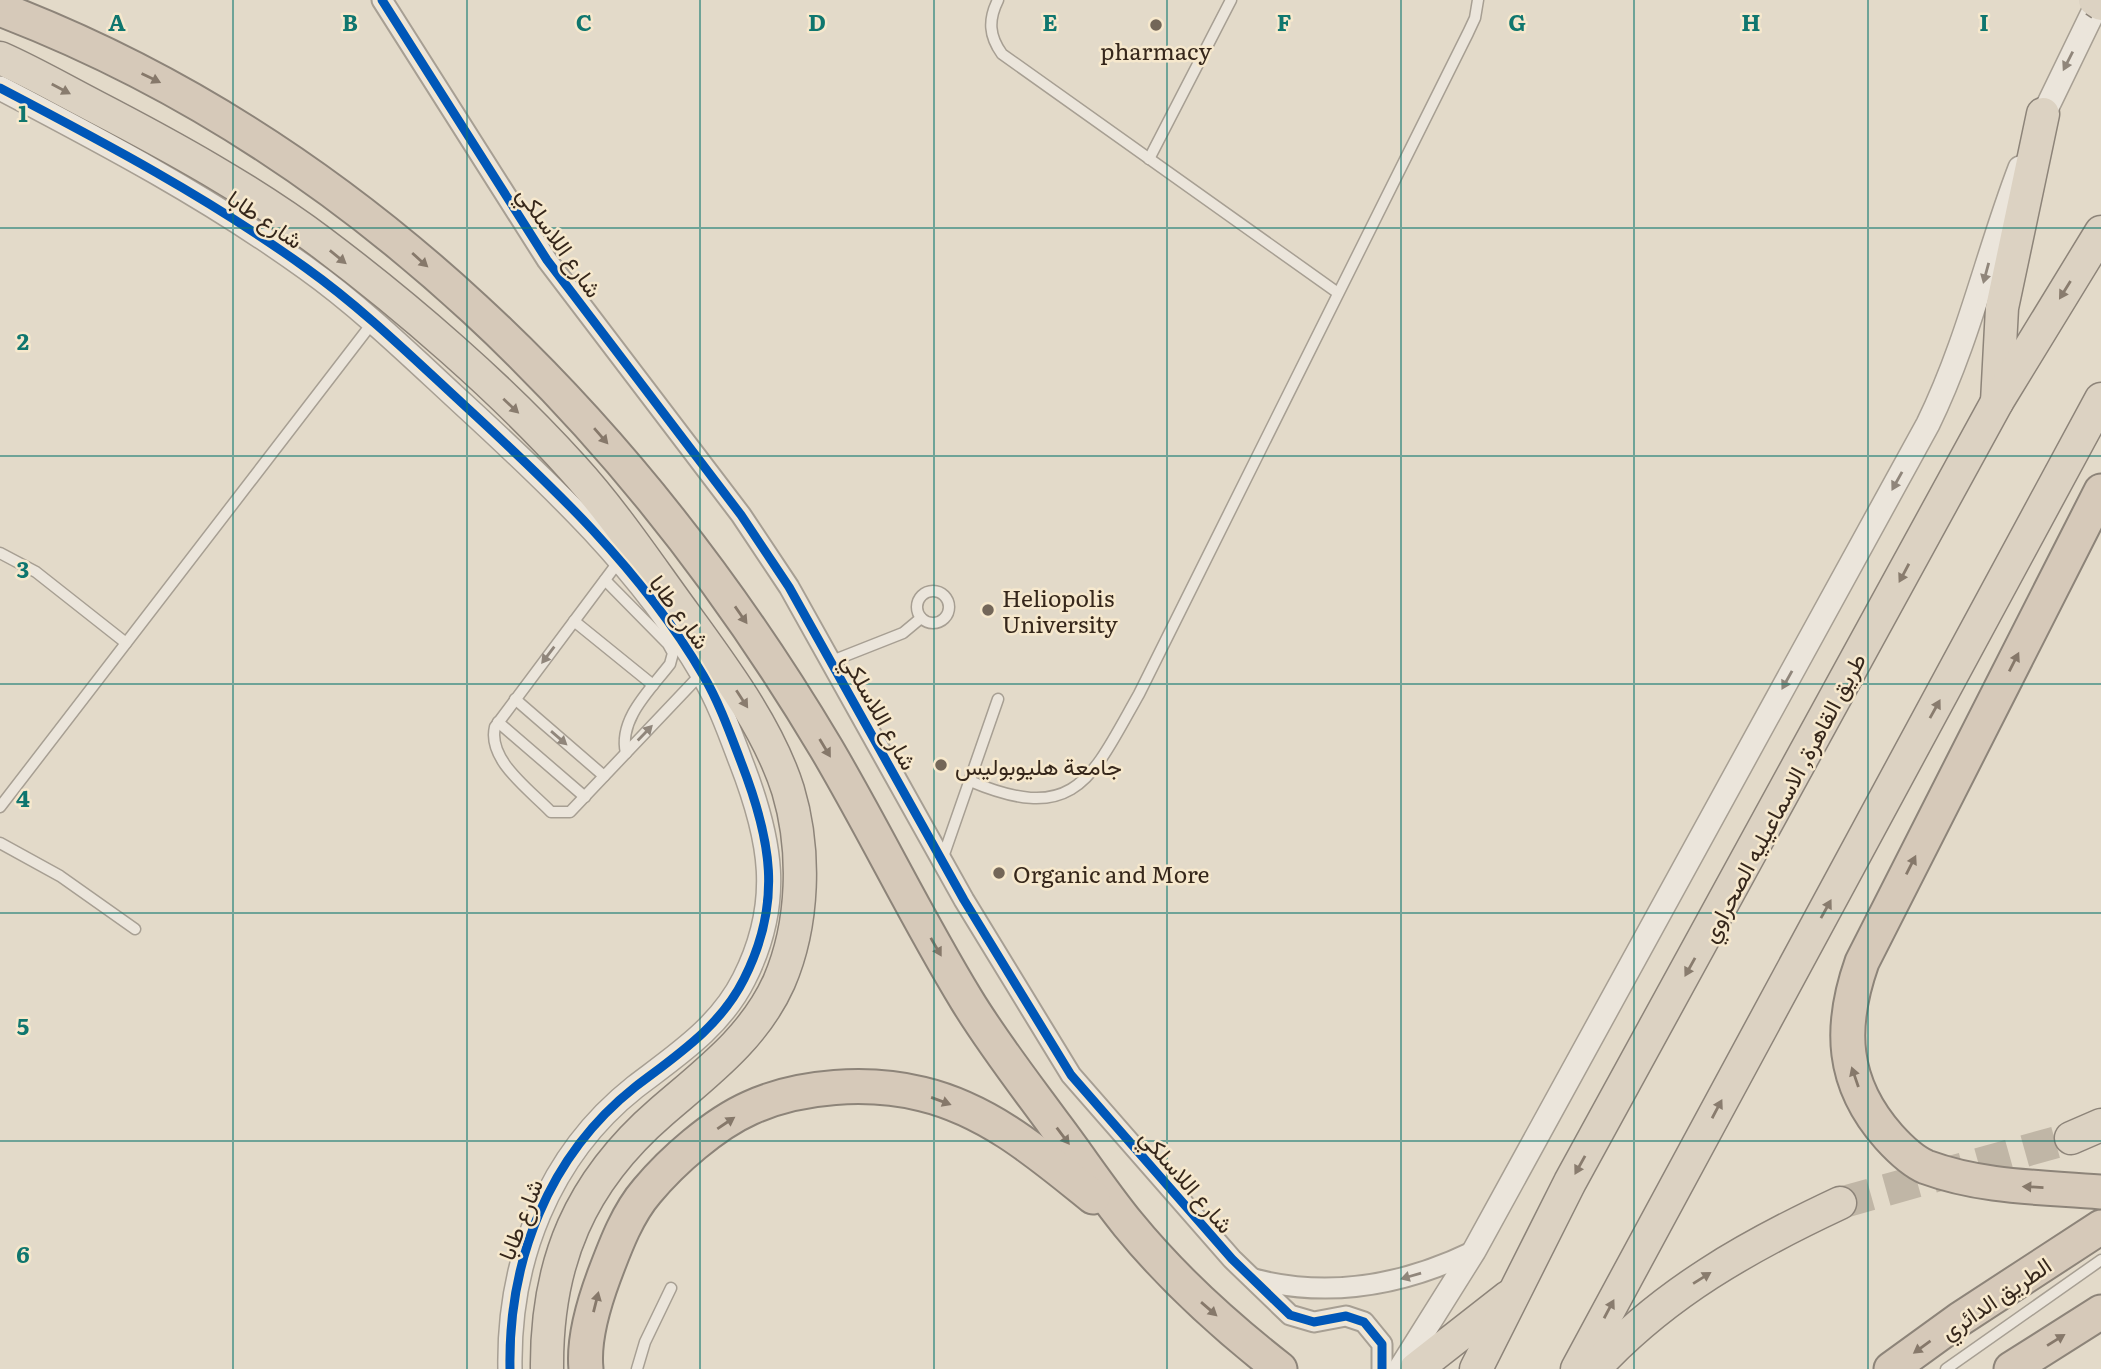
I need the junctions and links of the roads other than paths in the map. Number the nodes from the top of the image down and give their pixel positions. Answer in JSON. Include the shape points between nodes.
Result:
{"nodes":[{"id":1,"x":382,"y":0,"type":"edge"},
{"id":2,"x":998,"y":0,"type":"edge"},
{"id":3,"x":1231,"y":0,"type":"edge"},
{"id":4,"x":1478,"y":0,"type":"edge"},
{"id":5,"x":2098,"y":1,"type":"edge"},
{"id":6,"x":0,"y":9,"type":"edge"},
{"id":7,"x":0,"y":58,"type":"edge"},
{"id":8,"x":0,"y":88,"type":"edge"},
{"id":9,"x":2043,"y":114,"type":"junction"},
{"id":10,"x":1149,"y":159,"type":"junction"},
{"id":11,"x":2101,"y":232,"type":"edge"},
{"id":12,"x":1338,"y":293,"type":"junction"},
{"id":13,"x":373,"y":321,"type":"junction"},
{"id":14,"x":2101,"y":399,"type":"edge"},
{"id":15,"x":1997,"y":402,"type":"junction"},
{"id":16,"x":563,"y":478,"type":"junction"},
{"id":17,"x":2097,"y":511,"type":"edge"},
{"id":18,"x":0,"y":553,"type":"edge"},
{"id":19,"x":619,"y":561,"type":"junction"},
{"id":20,"x":605,"y":580,"type":"junction"},
{"id":21,"x":921,"y":618,"type":"dead end"},
{"id":22,"x":574,"y":621,"type":"junction"},
{"id":23,"x":126,"y":643,"type":"junction"},
{"id":24,"x":832,"y":661,"type":"junction"},
{"id":25,"x":702,"y":673,"type":"junction"},
{"id":26,"x":653,"y":685,"type":"junction"},
{"id":27,"x":515,"y":699,"type":"junction"},
{"id":28,"x":998,"y":699,"type":"dead end"},
{"id":29,"x":498,"y":722,"type":"junction"},
{"id":30,"x":626,"y":752,"type":"junction"},
{"id":31,"x":604,"y":776,"type":"junction"},
{"id":32,"x":970,"y":780,"type":"junction"},
{"id":33,"x":585,"y":797,"type":"junction"},
{"id":34,"x":0,"y":807,"type":"edge"},
{"id":35,"x":0,"y":843,"type":"edge"},
{"id":36,"x":942,"y":860,"type":"junction"},
{"id":37,"x":135,"y":929,"type":"dead end"},
{"id":38,"x":2101,"y":1125,"type":"edge"},
{"id":39,"x":2071,"y":1138,"type":"tunnel mouth"},
{"id":40,"x":2101,"y":1192,"type":"edge"},
{"id":41,"x":1840,"y":1203,"type":"tunnel mouth"},
{"id":42,"x":1130,"y":1226,"type":"junction"},
{"id":43,"x":2101,"y":1227,"type":"edge"},
{"id":44,"x":1474,"y":1251,"type":"junction"},
{"id":45,"x":2101,"y":1260,"type":"edge"},
{"id":46,"x":1253,"y":1279,"type":"junction"},
{"id":47,"x":671,"y":1288,"type":"dead end"},
{"id":48,"x":1515,"y":1292,"type":"junction"},
{"id":49,"x":2101,"y":1312,"type":"edge"},
{"id":50,"x":510,"y":1369,"type":"edge"},
{"id":51,"x":547,"y":1369,"type":"edge"},
{"id":52,"x":586,"y":1369,"type":"edge"},
{"id":53,"x":637,"y":1369,"type":"edge"},
{"id":54,"x":1280,"y":1369,"type":"edge"},
{"id":55,"x":1382,"y":1369,"type":"edge"},
{"id":56,"x":1400,"y":1369,"type":"edge"},
{"id":57,"x":1416,"y":1369,"type":"edge"},
{"id":58,"x":1476,"y":1369,"type":"edge"},
{"id":59,"x":1577,"y":1369,"type":"edge"},
{"id":60,"x":1594,"y":1369,"type":"edge"},
{"id":61,"x":1891,"y":1369,"type":"edge"},
{"id":62,"x":1946,"y":1369,"type":"edge"},
{"id":63,"x":2011,"y":1369,"type":"edge"}],
"edges":[{"from":1,"to":24,"type":"street","name":"شارع اللاسلكي","via":[[547,260],[741,515]]},
{"from":2,"to":10,"type":"lane","via":[[990,24],[1002,54]]},
{"from":3,"to":10,"type":"lane"},
{"from":4,"to":12,"type":"lane","via":[[1475,18]]},
{"from":5,"to":9,"type":"street","one_way":true},
{"from":6,"to":42,"type":"highway","one_way":true,"via":[[195,102],[349,202],[407,248],[533,364],[596,430],[650,493],[764,648],[969,1004]]},
{"from":7,"to":16,"type":"highway","one_way":true,"via":[[233,182],[322,244],[514,408]]},
{"from":8,"to":13,"type":"street","name":"شارع طابا","via":[[216,207]]},
{"from":9,"to":15,"type":"highway","via":[[2002,308]]},
{"from":9,"to":44,"type":"street","one_way":true,"via":[[1999,223],[1959,355],[1928,424]]},
{"from":10,"to":12,"type":"lane"},
{"from":11,"to":15,"type":"highway","name":"طريق القاهرة, الاسماعيليه الصحراوي","one_way":true},
{"from":12,"to":32,"type":"lane","via":[[1139,694],[1095,770],[1079,785],[1039,799],[1017,798]]},
{"from":13,"to":16,"type":"street","name":"شارع طابا"},
{"from":13,"to":23,"type":"lane"},
{"from":59,"to":14,"type":"highway","one_way":true},
{"from":15,"to":48,"type":"highway","name":"طريق القاهرة, الاسماعيليه الصحراوي","one_way":true,"via":[[1570,1182]]},
{"from":16,"to":19,"type":"street","name":"شارع طابا"},
{"from":16,"to":51,"type":"highway","one_way":true,"via":[[701,637],[773,748],[794,817],[799,889],[779,982],[753,1025],[723,1060],[610,1162],[577,1214],[552,1300]]},
{"from":40,"to":17,"type":"highway","one_way":true,"via":[[1998,1186],[1923,1166],[1896,1144],[1869,1112],[1847,1051],[1849,1010],[1862,962]]},
{"from":18,"to":23,"type":"lane","via":[[36,572]]},
{"from":19,"to":20,"type":"lane"},
{"from":19,"to":25,"type":"street","name":"شارع طابا"},
{"from":20,"to":22,"type":"lane"},
{"from":20,"to":26,"type":"lane","via":[[671,648],[673,659]]},
{"from":21,"to":24,"type":"lane","via":[[903,633]]},
{"from":22,"to":26,"type":"lane"},
{"from":22,"to":27,"type":"lane","one_way":true},
{"from":23,"to":34,"type":"lane"},
{"from":24,"to":36,"type":"street","name":"شارع اللاسلكي"},
{"from":30,"to":25,"type":"lane","one_way":true},
{"from":25,"to":50,"type":"street","name":"شارع طابا","via":[[759,807],[768,850],[770,895],[761,940],[743,982],[718,1020],[590,1130],[556,1177],[531,1229],[515,1285]]},
{"from":26,"to":30,"type":"lane","via":[[627,723]]},
{"from":27,"to":29,"type":"lane"},
{"from":27,"to":31,"type":"lane","one_way":true},
{"from":28,"to":32,"type":"lane"},
{"from":29,"to":33,"type":"lane"},
{"from":29,"to":33,"type":"lane","via":[[493,741],[499,757],[551,812],[570,812]]},
{"from":30,"to":31,"type":"lane"},
{"from":31,"to":33,"type":"lane"},
{"from":32,"to":36,"type":"lane"},
{"from":35,"to":37,"type":"lane","via":[[60,876]]},
{"from":36,"to":46,"type":"street","name":"شارع اللاسلكي","via":[[1071,1075]]},
{"from":38,"to":39,"type":"highway"},
{"from":60,"to":41,"type":"highway","one_way":true,"via":[[1682,1290],[1758,1242]]},
{"from":52,"to":42,"type":"highway","one_way":true,"via":[[595,1301],[616,1243],[646,1192],[691,1147],[750,1108],[806,1091],[874,1086],[923,1094],[981,1116],[1024,1142]]},
{"from":42,"to":54,"type":"highway","one_way":true,"via":[[1201,1303]]},
{"from":43,"to":61,"type":"highway","name":"الطريق الدائري","one_way":true},
{"from":44,"to":46,"type":"street","one_way":true,"via":[[1417,1275],[1356,1288],[1304,1289]]},
{"from":44,"to":56,"type":"street"},
{"from":45,"to":62,"type":"lane"},
{"from":46,"to":55,"type":"street","name":"شارع اللاسلكي","via":[[1301,1321],[1346,1316],[1372,1327],[1382,1343]]},
{"from":47,"to":53,"type":"lane"},
{"from":48,"to":57,"type":"highway"},
{"from":48,"to":58,"type":"highway","name":"طريق القاهرة, الاسماعيليه الصحراوي"},
{"from":63,"to":49,"type":"highway","one_way":true}]}
